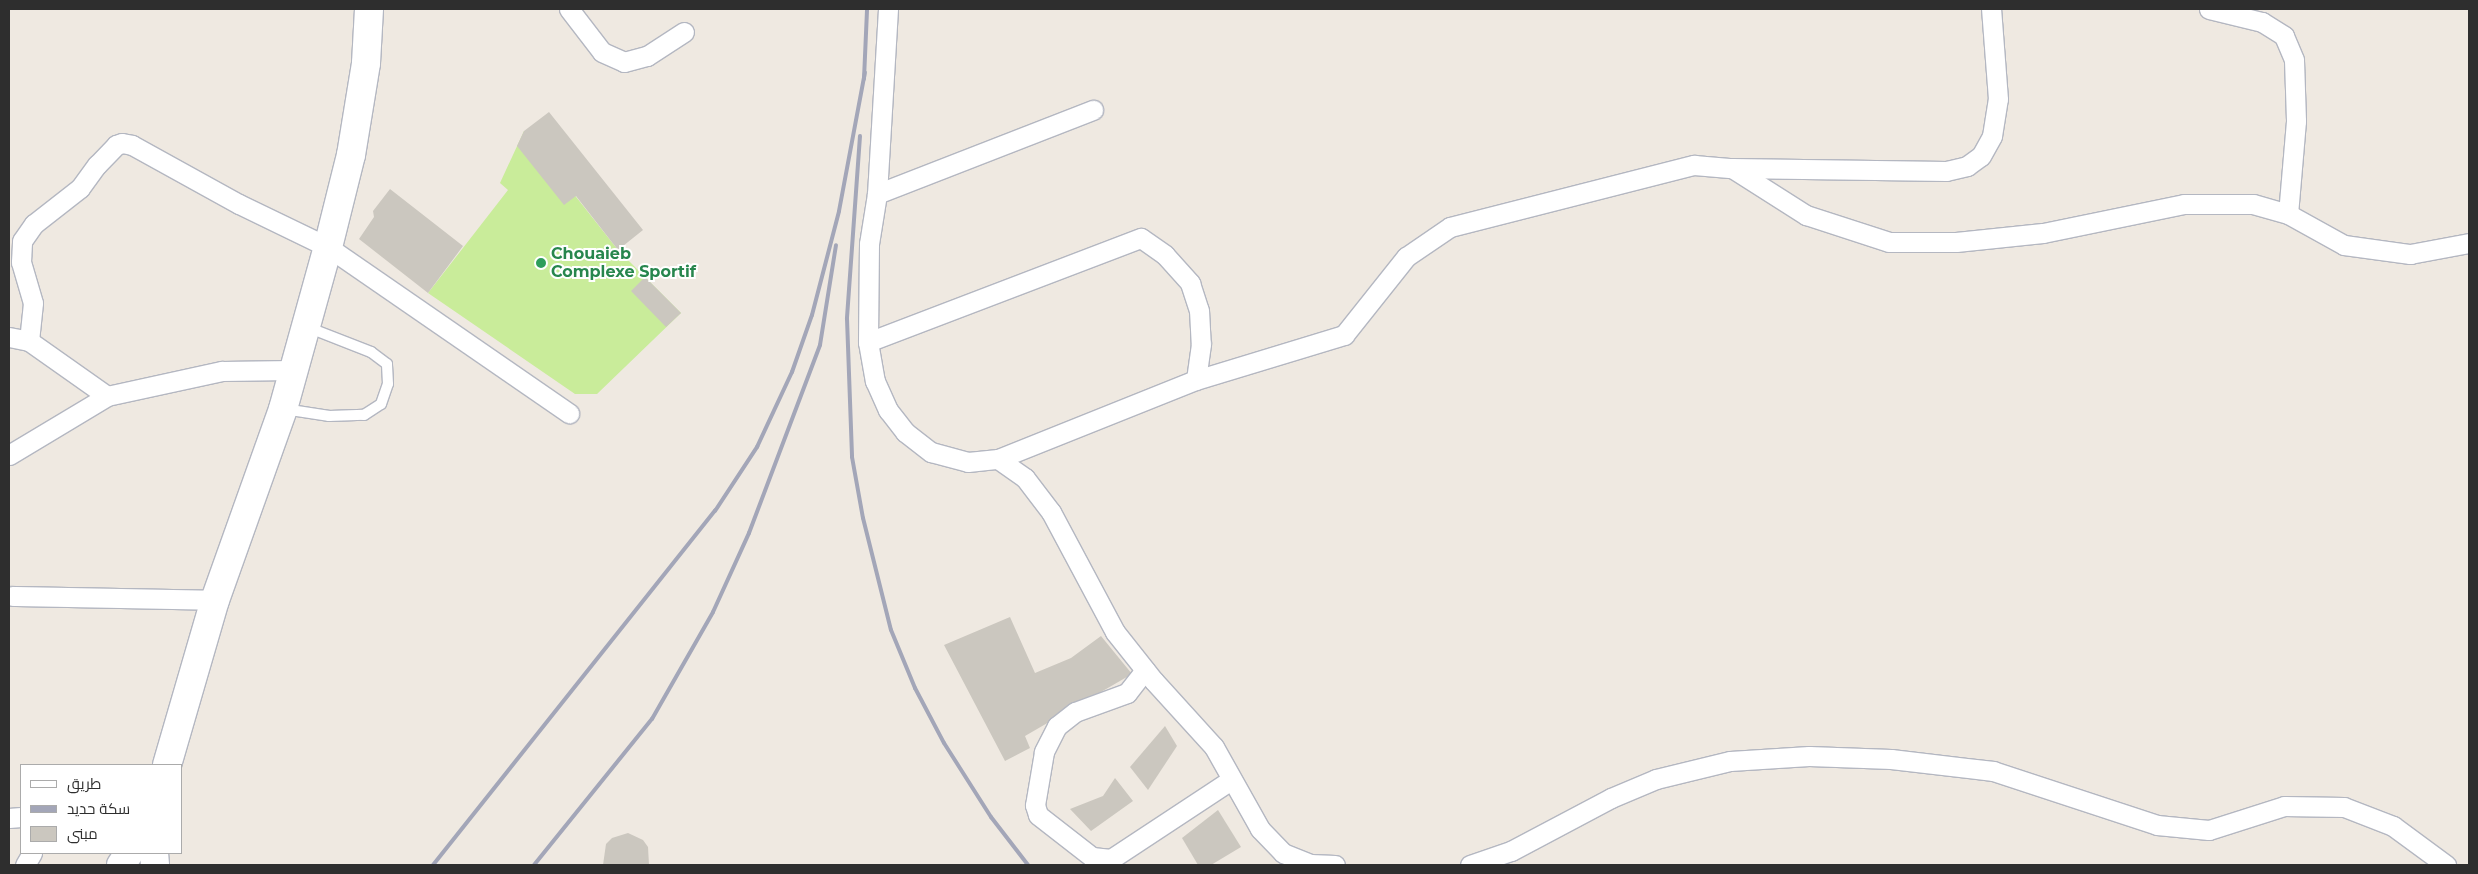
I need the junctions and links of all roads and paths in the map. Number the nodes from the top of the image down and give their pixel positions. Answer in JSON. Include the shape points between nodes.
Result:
{"nodes":[{"id":1,"x":369,"y":9,"type":"edge"},
{"id":2,"x":569,"y":9,"type":"edge"},
{"id":3,"x":888,"y":9,"type":"edge"},
{"id":4,"x":1991,"y":9,"type":"edge"},
{"id":5,"x":2208,"y":9,"type":"edge"},
{"id":6,"x":684,"y":32,"type":"dead end"},
{"id":7,"x":1093,"y":110,"type":"dead end"},
{"id":8,"x":1732,"y":168,"type":"junction"},
{"id":9,"x":877,"y":194,"type":"junction"},
{"id":10,"x":2288,"y":214,"type":"junction"},
{"id":11,"x":2469,"y":243,"type":"edge"},
{"id":12,"x":328,"y":247,"type":"junction"},
{"id":13,"x":304,"y":326,"type":"junction"},
{"id":14,"x":9,"y":337,"type":"edge"},
{"id":15,"x":29,"y":341,"type":"junction"},
{"id":16,"x":868,"y":342,"type":"junction"},
{"id":17,"x":292,"y":370,"type":"junction"},
{"id":18,"x":1196,"y":380,"type":"junction"},
{"id":19,"x":107,"y":396,"type":"junction"},
{"id":20,"x":283,"y":409,"type":"junction"},
{"id":21,"x":569,"y":412,"type":"dead end"},
{"id":22,"x":9,"y":455,"type":"edge"},
{"id":23,"x":998,"y":459,"type":"junction"},
{"id":24,"x":12,"y":596,"type":"dead end"},
{"id":25,"x":215,"y":600,"type":"junction"},
{"id":26,"x":1145,"y":670,"type":"junction"},
{"id":27,"x":167,"y":764,"type":"edge"},
{"id":28,"x":1231,"y":780,"type":"junction"},
{"id":29,"x":31,"y":854,"type":"edge"},
{"id":30,"x":128,"y":854,"type":"edge"},
{"id":31,"x":25,"y":865,"type":"edge"},
{"id":32,"x":120,"y":865,"type":"edge"},
{"id":33,"x":1335,"y":865,"type":"edge"},
{"id":34,"x":1470,"y":865,"type":"edge"},
{"id":35,"x":2446,"y":865,"type":"edge"}],
"edges":[{"from":1,"to":12,"type":"main road","via":[[366,63],[351,155]]},
{"from":2,"to":6,"type":"street","via":[[602,52],[624,62],[647,56]]},
{"from":3,"to":9,"type":"street"},
{"from":4,"to":8,"type":"street","via":[[1998,99],[1992,136],[1981,156],[1967,166],[1946,171]]},
{"from":5,"to":10,"type":"street","via":[[2262,22],[2284,36],[2294,60],[2296,121]]},
{"from":7,"to":9,"type":"street"},
{"from":8,"to":10,"type":"street","via":[[1806,215],[1889,242],[1956,242],[2043,233],[2184,204],[2254,204]]},
{"from":8,"to":18,"type":"street","via":[[1694,165],[1450,227],[1406,258],[1344,335]]},
{"from":9,"to":16,"type":"street","via":[[870,244]]},
{"from":10,"to":11,"type":"street","via":[[2328,239],[2389,252],[2430,252]]},
{"from":12,"to":13,"type":"main road"},
{"from":12,"to":15,"type":"street","via":[[239,204],[132,145],[122,143],[97,165],[80,188],[34,224],[22,241],[21,262],[33,303]]},
{"from":12,"to":21,"type":"street"},
{"from":13,"to":17,"type":"main road"},
{"from":13,"to":20,"type":"lane","via":[[371,352],[387,364],[388,384],[381,404],[364,415],[329,416]]},
{"from":14,"to":15,"type":"street"},
{"from":15,"to":19,"type":"street"},
{"from":16,"to":18,"type":"street","via":[[1141,238],[1166,255],[1190,283],[1199,310],[1201,344]]},
{"from":16,"to":23,"type":"street","via":[[875,381],[888,410],[906,432],[931,452],[968,462]]},
{"from":17,"to":19,"type":"street","via":[[222,371]]},
{"from":17,"to":20,"type":"main road"},
{"from":18,"to":23,"type":"street"},
{"from":19,"to":22,"type":"street"},
{"from":20,"to":25,"type":"main road"},
{"from":23,"to":26,"type":"street","via":[[1025,478],[1051,512],[1115,632]]},
{"from":24,"to":25,"type":"street"},
{"from":25,"to":27,"type":"main road"},
{"from":26,"to":28,"type":"street","via":[[1214,747]]},
{"from":26,"to":28,"type":"street","via":[[1127,693],[1075,712],[1057,726],[1044,752],[1036,805],[1038,815],[1092,857],[1111,859]]},
{"from":28,"to":33,"type":"street","via":[[1260,829],[1283,853],[1310,864]]},
{"from":29,"to":31,"type":"street"},
{"from":30,"to":32,"type":"main road"},
{"from":34,"to":35,"type":"street","via":[[1511,851],[1611,798],[1656,779],[1730,761],[1808,756],[1891,759],[1993,771],[2035,782],[2157,825],[2209,830],[2284,806],[2344,807],[2393,826]]}]}
